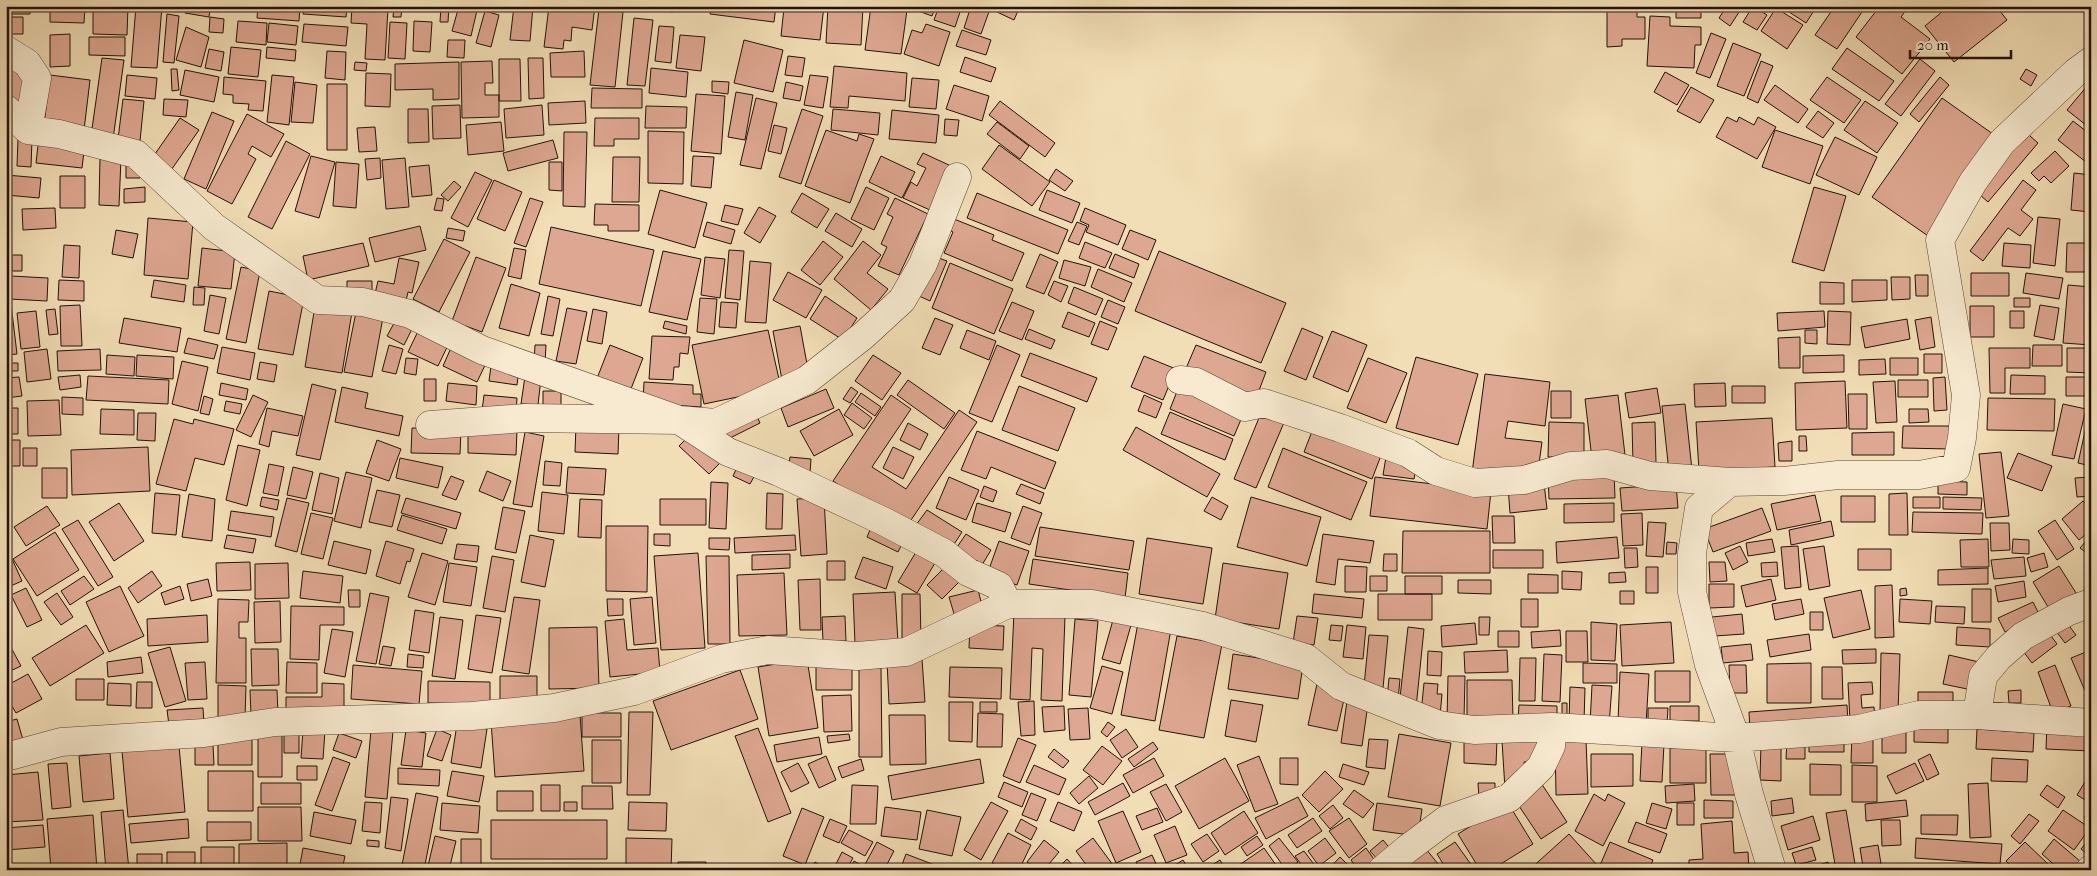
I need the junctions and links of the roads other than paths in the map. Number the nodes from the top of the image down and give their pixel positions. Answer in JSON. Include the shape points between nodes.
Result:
{"nodes":[{"id":1,"x":6,"y":50,"type":"edge"},
{"id":2,"x":2091,"y":61,"type":"edge"},
{"id":3,"x":6,"y":109,"type":"edge"},
{"id":4,"x":28,"y":130,"type":"junction"},
{"id":5,"x":957,"y":177,"type":"dead end"},
{"id":6,"x":1180,"y":380,"type":"dead end"},
{"id":7,"x":679,"y":420,"type":"junction"},
{"id":8,"x":430,"y":425,"type":"dead end"},
{"id":9,"x":1730,"y":482,"type":"junction"},
{"id":10,"x":2091,"y":603,"type":"edge"},
{"id":11,"x":1008,"y":604,"type":"junction"},
{"id":12,"x":1977,"y":714,"type":"junction"},
{"id":13,"x":2091,"y":723,"type":"edge"},
{"id":14,"x":1554,"y":728,"type":"junction"},
{"id":15,"x":1736,"y":738,"type":"junction"},
{"id":16,"x":6,"y":757,"type":"edge"},
{"id":17,"x":1382,"y":870,"type":"edge"},
{"id":18,"x":1772,"y":870,"type":"edge"}],
"edges":[{"from":1,"to":4,"type":"street","via":[[27,63],[37,78]]},
{"from":2,"to":9,"type":"street","via":[[2002,142],[1973,182],[1940,240],[1966,395],[1956,468],[1919,475],[1838,475]]},
{"from":3,"to":4,"type":"street"},
{"from":4,"to":7,"type":"street","via":[[58,134],[136,154],[214,227],[318,300],[363,302],[410,314],[482,350]]},
{"from":5,"to":7,"type":"street","via":[[923,264],[902,300],[864,335],[807,380],[716,424]]},
{"from":6,"to":9,"type":"street","via":[[1196,382],[1245,407],[1264,403],[1340,428],[1408,453],[1436,471],[1475,483],[1524,480],[1571,466],[1606,464],[1650,476]]},
{"from":7,"to":8,"type":"street","via":[[525,418]]},
{"from":7,"to":11,"type":"street","via":[[728,452],[780,472],[944,553],[968,572],[999,586]]},
{"from":9,"to":15,"type":"street","via":[[1699,508],[1692,553],[1692,592],[1709,665]]},
{"from":10,"to":12,"type":"street","via":[[2022,636],[1999,657],[1984,676]]},
{"from":11,"to":14,"type":"street","via":[[1092,604],[1203,626],[1306,658],[1341,686],[1439,725],[1474,730]]},
{"from":11,"to":16,"type":"street","via":[[906,652],[856,656],[768,650],[721,659],[634,691],[554,708],[472,716],[275,722],[204,732],[61,742]]},
{"from":12,"to":13,"type":"street"},
{"from":12,"to":15,"type":"street","via":[[1919,715],[1859,729]]},
{"from":14,"to":15,"type":"street"},
{"from":14,"to":17,"type":"street","via":[[1551,746],[1541,767],[1509,798],[1446,820]]},
{"from":15,"to":18,"type":"street"}]}
